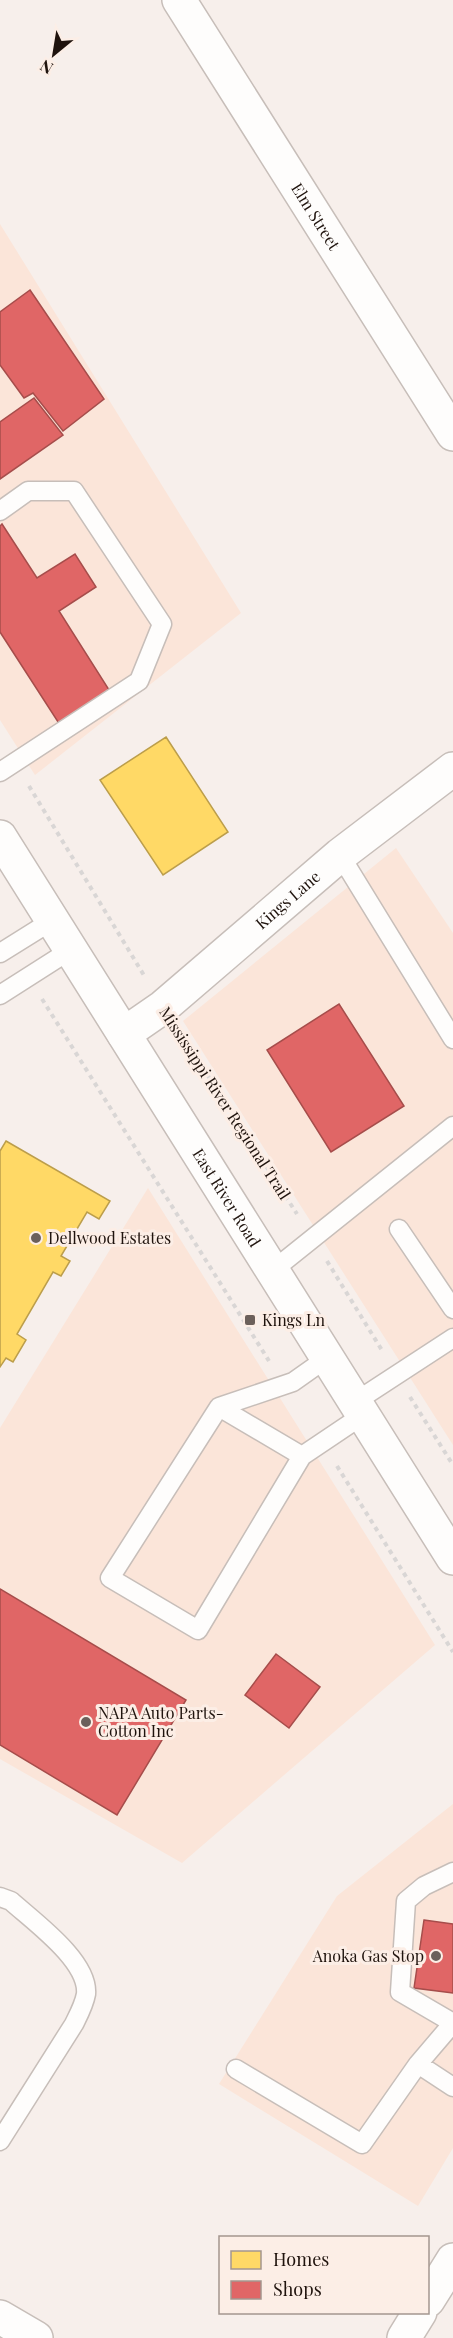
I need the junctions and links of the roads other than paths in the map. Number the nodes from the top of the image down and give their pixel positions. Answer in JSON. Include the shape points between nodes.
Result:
{"nodes":[{"id":1,"x":179,"y":0,"type":"edge"},
{"id":2,"x":453,"y":434,"type":"edge"},
{"id":3,"x":0,"y":511,"type":"edge"},
{"id":4,"x":7,"y":767,"type":"edge"},
{"id":5,"x":453,"y":769,"type":"edge"},
{"id":6,"x":0,"y":837,"type":"edge"},
{"id":7,"x":340,"y":855,"type":"junction"},
{"id":8,"x":53,"y":920,"type":"junction"},
{"id":9,"x":72,"y":949,"type":"junction"},
{"id":10,"x":0,"y":953,"type":"edge"},
{"id":11,"x":0,"y":995,"type":"edge"},
{"id":12,"x":124,"y":1034,"type":"junction"},
{"id":13,"x":453,"y":1039,"type":"edge"},
{"id":14,"x":453,"y":1126,"type":"edge"},
{"id":15,"x":399,"y":1229,"type":"dead end"},
{"id":16,"x":272,"y":1271,"type":"junction"},
{"id":17,"x":453,"y":1309,"type":"edge"},
{"id":18,"x":453,"y":1338,"type":"edge"},
{"id":19,"x":327,"y":1358,"type":"junction"},
{"id":20,"x":219,"y":1407,"type":"junction"},
{"id":21,"x":359,"y":1408,"type":"junction"},
{"id":22,"x":302,"y":1456,"type":"junction"},
{"id":23,"x":453,"y":1558,"type":"edge"},
{"id":24,"x":453,"y":1872,"type":"edge"},
{"id":25,"x":0,"y":1897,"type":"edge"},
{"id":26,"x":453,"y":2023,"type":"edge"},
{"id":27,"x":418,"y":2064,"type":"junction"},
{"id":28,"x":236,"y":2068,"type":"dead end"},
{"id":29,"x":453,"y":2087,"type":"edge"},
{"id":30,"x":0,"y":2141,"type":"edge"},
{"id":31,"x":453,"y":2260,"type":"edge"},
{"id":32,"x":429,"y":2298,"type":"edge"},
{"id":33,"x":419,"y":2314,"type":"edge"},
{"id":34,"x":0,"y":2317,"type":"edge"},
{"id":35,"x":36,"y":2338,"type":"edge"},
{"id":36,"x":404,"y":2338,"type":"edge"}],
"edges":[{"from":1,"to":2,"type":"street","name":"Elm Street"},
{"from":3,"to":4,"type":"lane","via":[[28,491],[74,491],[162,624],[139,681]]},
{"from":5,"to":7,"type":"street","name":"Kings Lane"},
{"from":6,"to":8,"type":"street","name":"East River Road"},
{"from":7,"to":12,"type":"street","name":"Kings Lane","via":[[163,1007]]},
{"from":7,"to":13,"type":"lane"},
{"from":8,"to":9,"type":"street","name":"East River Road"},
{"from":8,"to":10,"type":"lane"},
{"from":9,"to":11,"type":"lane"},
{"from":9,"to":12,"type":"street","name":"East River Road"},
{"from":12,"to":16,"type":"street","name":"East River Road"},
{"from":14,"to":16,"type":"lane"},
{"from":15,"to":17,"type":"lane"},
{"from":16,"to":19,"type":"street","name":"East River Road"},
{"from":18,"to":21,"type":"lane"},
{"from":19,"to":20,"type":"lane","via":[[293,1382]]},
{"from":19,"to":21,"type":"street","name":"East River Road"},
{"from":20,"to":22,"type":"lane"},
{"from":20,"to":22,"type":"lane","via":[[110,1578],[198,1630]]},
{"from":21,"to":22,"type":"lane"},
{"from":21,"to":23,"type":"street","name":"East River Road"},
{"from":24,"to":26,"type":"lane","via":[[424,1886],[406,1901],[400,1992]]},
{"from":25,"to":30,"type":"lane","via":[[11,1901],[70,1956],[82,1974],[86,1991],[74,2024]]},
{"from":26,"to":27,"type":"lane"},
{"from":27,"to":28,"type":"lane","via":[[362,2144]]},
{"from":27,"to":29,"type":"lane"},
{"from":31,"to":32,"type":"street"},
{"from":33,"to":36,"type":"street"},
{"from":34,"to":35,"type":"street"}]}
